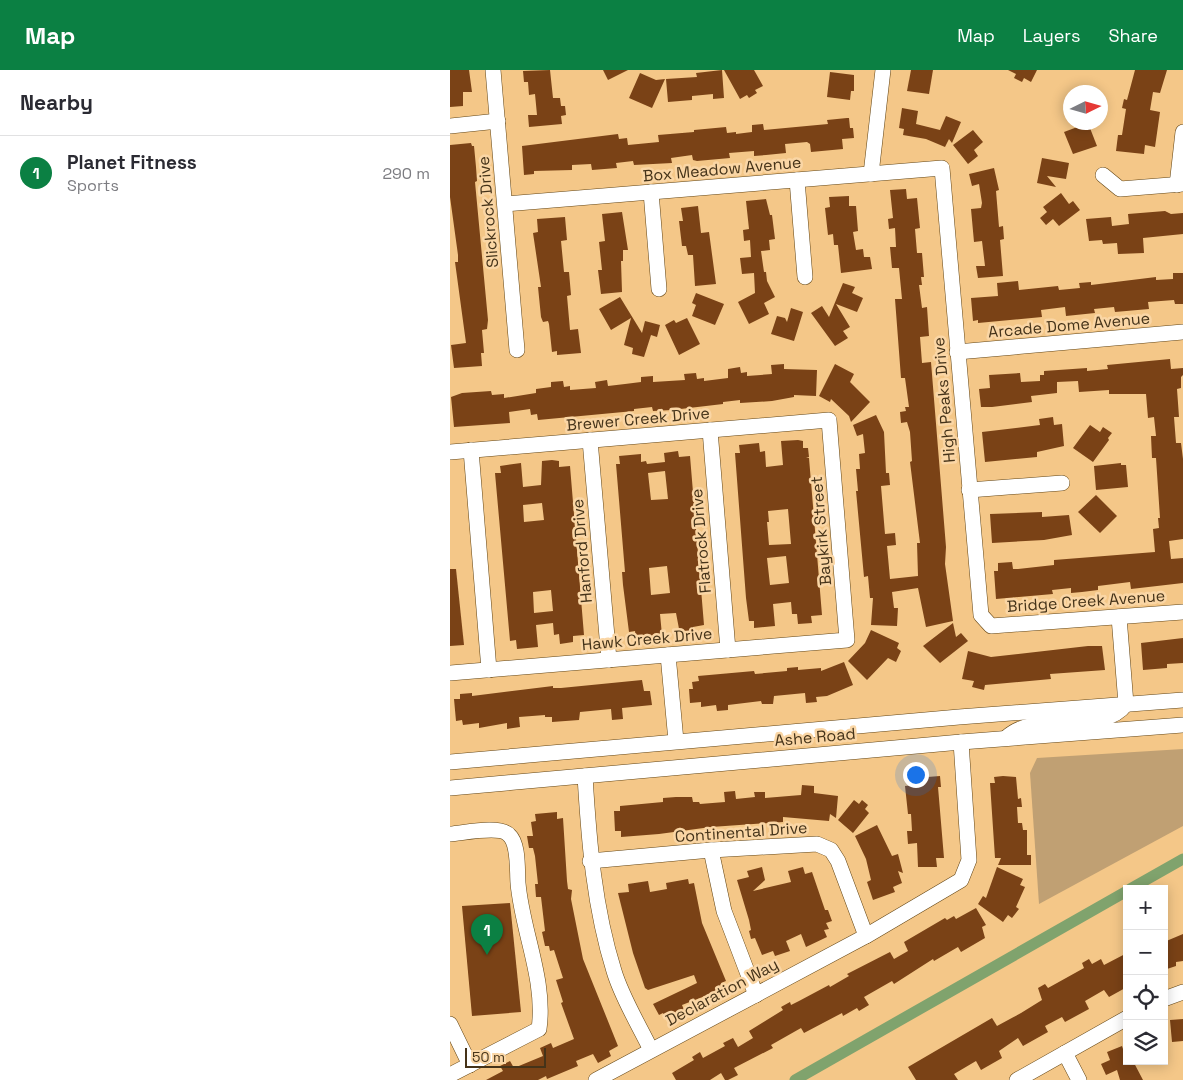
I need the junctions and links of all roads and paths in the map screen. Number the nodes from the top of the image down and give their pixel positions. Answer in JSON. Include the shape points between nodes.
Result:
{"nodes":[{"id":1,"x":493,"y":70,"type":"edge"},
{"id":2,"x":883,"y":70,"type":"edge"},
{"id":3,"x":498,"y":121,"type":"junction"},
{"id":4,"x":450,"y":126,"type":"edge"},
{"id":5,"x":1183,"y":132,"type":"edge"},
{"id":6,"x":942,"y":168,"type":"joint"},
{"id":7,"x":871,"y":174,"type":"junction"},
{"id":8,"x":1103,"y":175,"type":"dead end"},
{"id":9,"x":796,"y":180,"type":"junction"},
{"id":10,"x":1180,"y":184,"type":"edge"},
{"id":11,"x":651,"y":192,"type":"junction"},
{"id":12,"x":505,"y":204,"type":"junction"},
{"id":13,"x":805,"y":277,"type":"dead end"},
{"id":14,"x":659,"y":289,"type":"dead end"},
{"id":15,"x":1183,"y":332,"type":"edge"},
{"id":16,"x":517,"y":350,"type":"dead end"},
{"id":17,"x":957,"y":352,"type":"junction"},
{"id":18,"x":829,"y":420,"type":"joint"},
{"id":19,"x":710,"y":430,"type":"junction"},
{"id":20,"x":590,"y":440,"type":"junction"},
{"id":21,"x":471,"y":450,"type":"junction"},
{"id":22,"x":450,"y":452,"type":"edge"},
{"id":23,"x":1062,"y":483,"type":"dead end"},
{"id":24,"x":969,"y":490,"type":"junction"},
{"id":25,"x":1183,"y":612,"type":"edge"},
{"id":26,"x":1120,"y":617,"type":"junction"},
{"id":27,"x":991,"y":626,"type":"joint"},
{"id":28,"x":848,"y":640,"type":"joint"},
{"id":29,"x":728,"y":650,"type":"junction"},
{"id":30,"x":668,"y":655,"type":"junction"},
{"id":31,"x":609,"y":660,"type":"junction"},
{"id":32,"x":489,"y":670,"type":"junction"},
{"id":33,"x":450,"y":673,"type":"edge"},
{"id":34,"x":1183,"y":700,"type":"edge"},
{"id":35,"x":1126,"y":704,"type":"junction"},
{"id":36,"x":1183,"y":725,"type":"edge"},
{"id":37,"x":1006,"y":739,"type":"junction"},
{"id":38,"x":676,"y":741,"type":"junction"},
{"id":39,"x":961,"y":742,"type":"junction"},
{"id":40,"x":450,"y":762,"type":"edge"},
{"id":41,"x":585,"y":776,"type":"junction"},
{"id":42,"x":450,"y":788,"type":"edge"},
{"id":43,"x":450,"y":834,"type":"edge"},
{"id":44,"x":711,"y":850,"type":"junction"},
{"id":45,"x":590,"y":861,"type":"junction"},
{"id":46,"x":866,"y":936,"type":"junction"},
{"id":47,"x":1183,"y":992,"type":"edge"},
{"id":48,"x":756,"y":995,"type":"junction"},
{"id":49,"x":1168,"y":998,"type":"edge"},
{"id":50,"x":1123,"y":1020,"type":"edge"},
{"id":51,"x":450,"y":1024,"type":"edge"},
{"id":52,"x":651,"y":1050,"type":"junction"},
{"id":53,"x":1064,"y":1053,"type":"junction"},
{"id":54,"x":470,"y":1064,"type":"junction"},
{"id":55,"x":450,"y":1075,"type":"edge"},
{"id":56,"x":596,"y":1080,"type":"edge"},
{"id":57,"x":1017,"y":1080,"type":"edge"},
{"id":58,"x":1079,"y":1080,"type":"edge"}],
"edges":[{"from":1,"to":3,"type":"street","name":"Slickrock Drive"},
{"from":2,"to":7,"type":"street"},
{"from":3,"to":4,"type":"street"},
{"from":3,"to":12,"type":"street","name":"Slickrock Drive"},
{"from":5,"to":10,"type":"street"},
{"from":6,"to":7,"type":"street","name":"Box Meadow Avenue"},
{"from":6,"to":17,"type":"street","name":"High Peaks Drive"},
{"from":7,"to":9,"type":"street","name":"Box Meadow Avenue"},
{"from":8,"to":10,"type":"street","via":[[1120,189]]},
{"from":9,"to":11,"type":"street","name":"Box Meadow Avenue"},
{"from":9,"to":13,"type":"street"},
{"from":11,"to":12,"type":"street","name":"Box Meadow Avenue"},
{"from":11,"to":14,"type":"street"},
{"from":12,"to":16,"type":"street","name":"Slickrock Drive"},
{"from":15,"to":17,"type":"street","name":"Arcade Dome Avenue"},
{"from":17,"to":24,"type":"street","name":"High Peaks Drive"},
{"from":18,"to":19,"type":"street","name":"Brewer Creek Drive"},
{"from":18,"to":28,"type":"street","name":"Baykirk Street"},
{"from":19,"to":20,"type":"street","name":"Brewer Creek Drive"},
{"from":19,"to":29,"type":"street","name":"Flatrock Drive"},
{"from":20,"to":21,"type":"street","name":"Brewer Creek Drive"},
{"from":20,"to":31,"type":"street","name":"Hanford Drive"},
{"from":21,"to":22,"type":"street","name":"Brewer Creek Drive"},
{"from":21,"to":32,"type":"street"},
{"from":23,"to":24,"type":"street"},
{"from":24,"to":27,"type":"street","name":"High Peaks Drive","via":[[981,615]]},
{"from":25,"to":26,"type":"street","name":"Bridge Creek Avenue"},
{"from":26,"to":27,"type":"street","name":"Bridge Creek Avenue"},
{"from":26,"to":35,"type":"street"},
{"from":28,"to":29,"type":"street","name":"Hawk Creek Drive"},
{"from":29,"to":30,"type":"street","name":"Hawk Creek Drive"},
{"from":30,"to":31,"type":"street","name":"Hawk Creek Drive"},
{"from":30,"to":38,"type":"street"},
{"from":31,"to":32,"type":"street","name":"Hawk Creek Drive"},
{"from":32,"to":33,"type":"street","name":"Hawk Creek Drive"},
{"from":34,"to":35,"type":"street","name":"Ashe Road"},
{"from":35,"to":37,"type":"street","via":[[1111,716],[1024,726]]},
{"from":35,"to":38,"type":"street","name":"Ashe Road"},
{"from":36,"to":37,"type":"street","name":"Ashe Road"},
{"from":37,"to":39,"type":"street","name":"Ashe Road"},
{"from":38,"to":40,"type":"street","name":"Ashe Road"},
{"from":39,"to":41,"type":"street","name":"Ashe Road"},
{"from":39,"to":46,"type":"street","name":"Declaration Way","via":[[969,860],[961,880]]},
{"from":41,"to":42,"type":"street","name":"Ashe Road"},
{"from":41,"to":45,"type":"street"},
{"from":43,"to":54,"type":"street","via":[[501,829],[511,835],[520,907],[535,968],[541,1014],[539,1029]]},
{"from":44,"to":45,"type":"street","name":"Continental Drive"},
{"from":44,"to":46,"type":"street","name":"Continental Drive","via":[[817,844],[831,850]]},
{"from":44,"to":48,"type":"street","via":[[724,911]]},
{"from":45,"to":52,"type":"street","via":[[614,973]]},
{"from":46,"to":48,"type":"street","name":"Declaration Way"},
{"from":47,"to":49,"type":"street"},
{"from":48,"to":52,"type":"street","name":"Declaration Way"},
{"from":50,"to":53,"type":"street"},
{"from":51,"to":54,"type":"street"},
{"from":52,"to":56,"type":"street","name":"Declaration Way"},
{"from":53,"to":57,"type":"street"},
{"from":53,"to":58,"type":"street"},
{"from":54,"to":55,"type":"street"}]}
